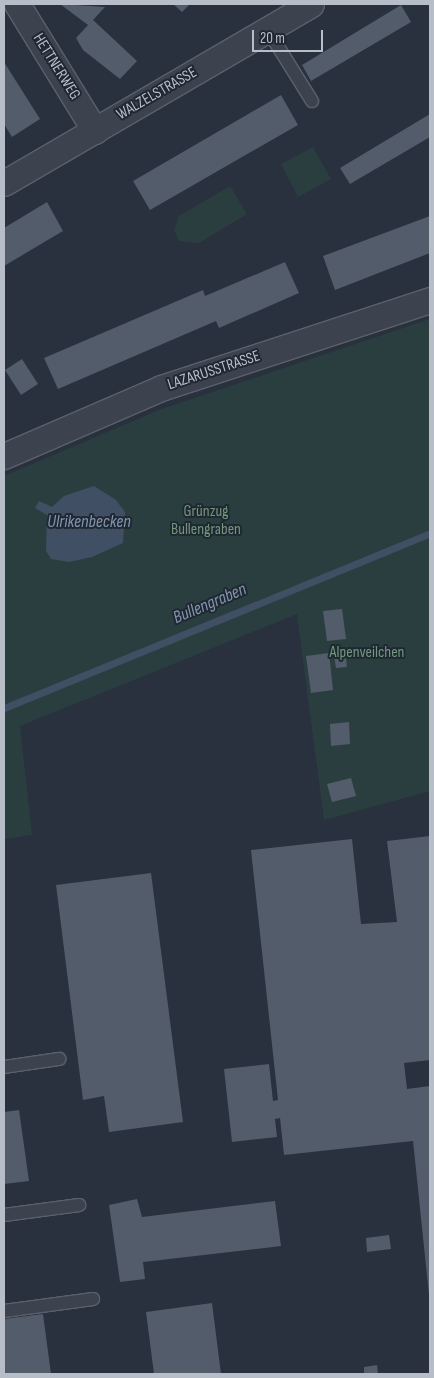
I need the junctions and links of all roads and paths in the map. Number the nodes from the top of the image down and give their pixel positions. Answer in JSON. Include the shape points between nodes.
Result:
{"nodes":[{"id":1,"x":17,"y":4,"type":"edge"},
{"id":2,"x":311,"y":4,"type":"edge"},
{"id":3,"x":267,"y":29,"type":"junction"},
{"id":4,"x":312,"y":101,"type":"dead end"},
{"id":5,"x":95,"y":131,"type":"junction"},
{"id":6,"x":4,"y":183,"type":"edge"},
{"id":7,"x":430,"y":300,"type":"edge"},
{"id":8,"x":4,"y":456,"type":"edge"},
{"id":9,"x":59,"y":1060,"type":"dead end"},
{"id":10,"x":4,"y":1066,"type":"edge"},
{"id":11,"x":79,"y":1206,"type":"dead end"},
{"id":12,"x":4,"y":1215,"type":"edge"},
{"id":13,"x":93,"y":1299,"type":"dead end"},
{"id":14,"x":4,"y":1311,"type":"edge"}],
"edges":[{"from":1,"to":5,"type":"street","name":"HETTNERWEG"},
{"from":2,"to":3,"type":"street","name":"WALZELSTRASSE"},
{"from":3,"to":4,"type":"lane"},
{"from":3,"to":5,"type":"street","name":"WALZELSTRASSE"},
{"from":5,"to":6,"type":"street","name":"WALZELSTRASSE"},
{"from":7,"to":8,"type":"street","name":"LAZARUSSTRASSE","via":[[161,388]]},
{"from":9,"to":10,"type":"lane"},
{"from":11,"to":12,"type":"lane"},
{"from":13,"to":14,"type":"lane"}]}
